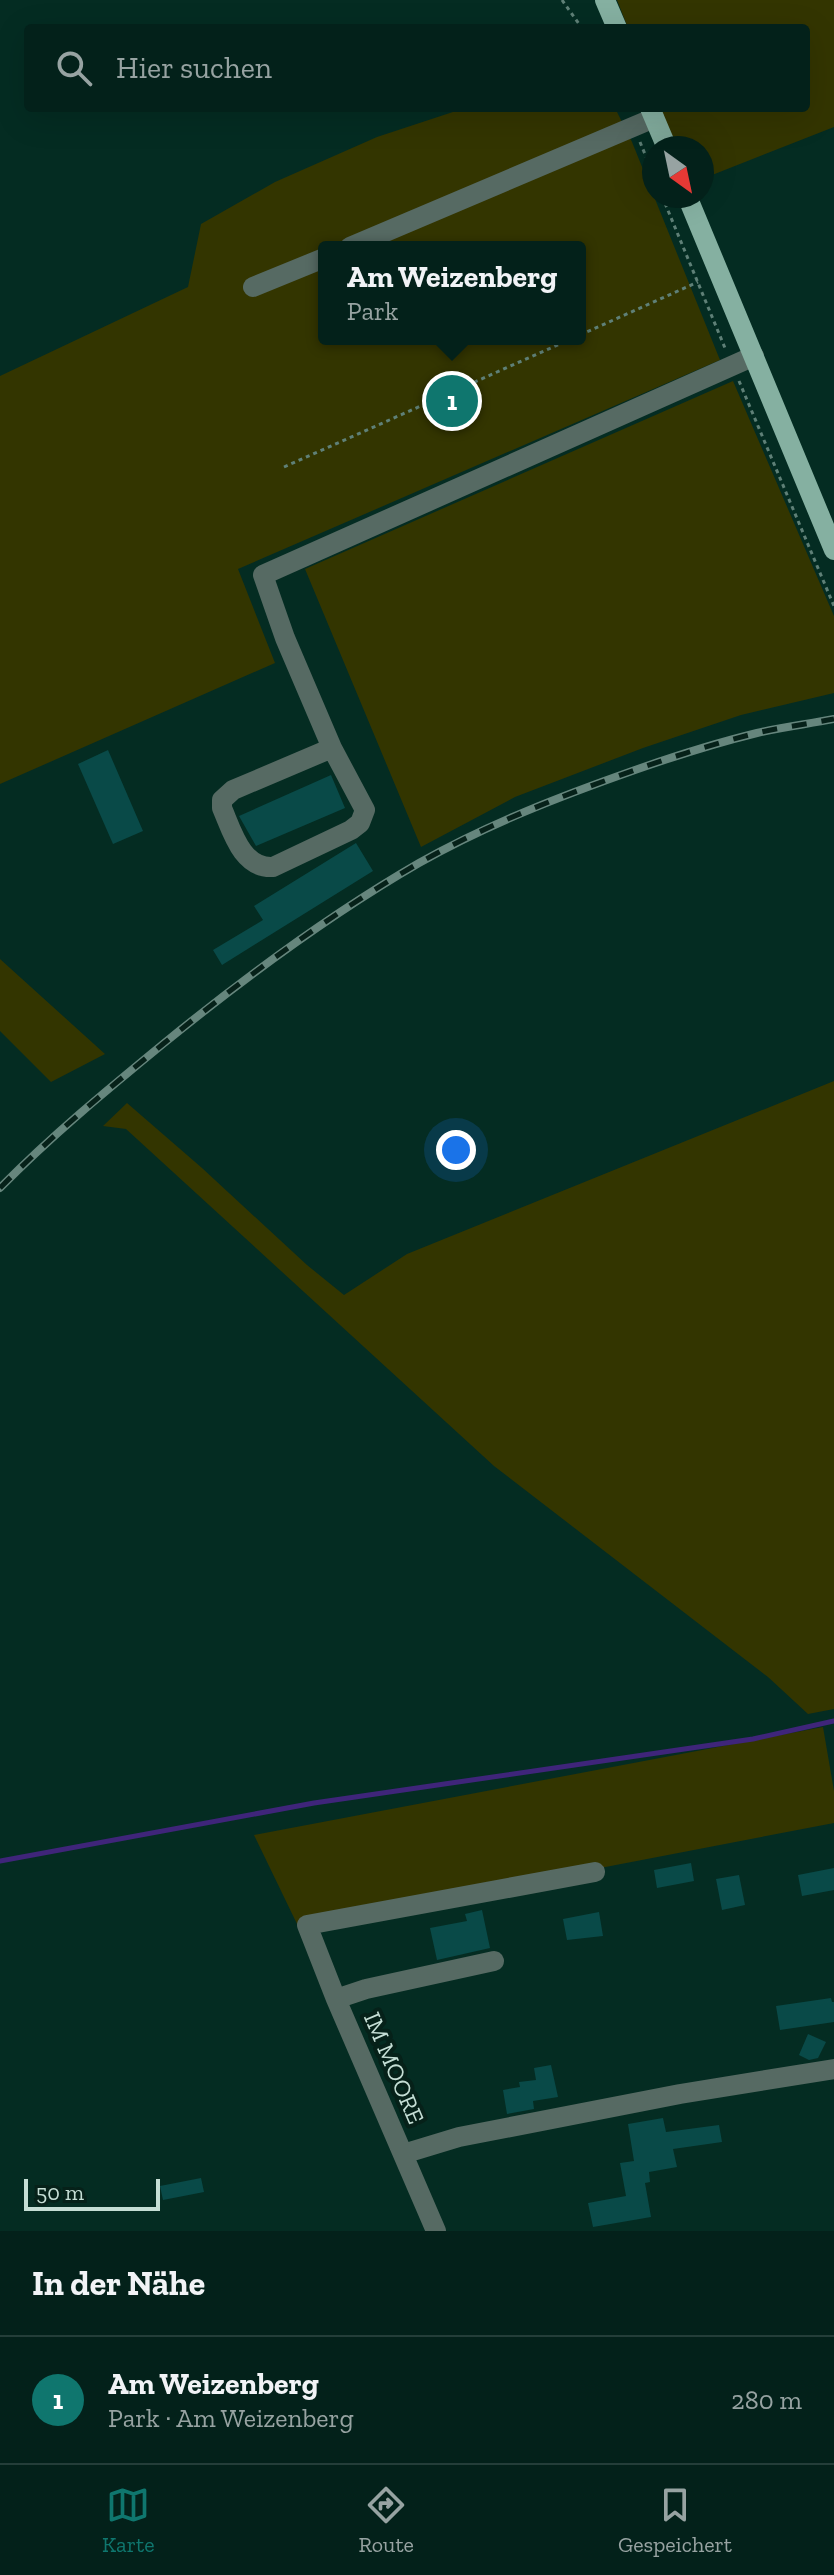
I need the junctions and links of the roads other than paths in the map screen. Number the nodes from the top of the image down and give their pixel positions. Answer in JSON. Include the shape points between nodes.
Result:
{"nodes":[{"id":1,"x":605,"y":0,"type":"edge"},
{"id":2,"x":615,"y":24,"type":"edge"},
{"id":3,"x":652,"y":113,"type":"edge"},
{"id":4,"x":662,"y":136,"type":"edge"},
{"id":5,"x":692,"y":208,"type":"edge"},
{"id":6,"x":364,"y":241,"type":"edge"},
{"id":7,"x":318,"y":260,"type":"edge"},
{"id":8,"x":253,"y":287,"type":"dead end"},
{"id":9,"x":754,"y":356,"type":"junction"},
{"id":10,"x":834,"y":550,"type":"edge"},
{"id":11,"x":332,"y":748,"type":"junction"},
{"id":12,"x":595,"y":1872,"type":"dead end"},
{"id":13,"x":494,"y":1961,"type":"dead end"},
{"id":14,"x":336,"y":1999,"type":"junction"},
{"id":15,"x":834,"y":2069,"type":"edge"},
{"id":16,"x":403,"y":2154,"type":"junction"},
{"id":17,"x":436,"y":2231,"type":"edge"}],
"edges":[{"from":1,"to":2,"type":"main road"},
{"from":3,"to":4,"type":"main road"},
{"from":3,"to":6,"type":"street"},
{"from":5,"to":9,"type":"main road"},
{"from":7,"to":8,"type":"street"},
{"from":9,"to":10,"type":"main road"},
{"from":9,"to":11,"type":"street","via":[[263,575]]},
{"from":11,"to":11,"type":"street","via":[[362,801],[360,823],[273,867],[247,858],[222,800]]},
{"from":12,"to":14,"type":"street","name":"IM MOORE","via":[[307,1925]]},
{"from":13,"to":14,"type":"street"},
{"from":14,"to":16,"type":"street","name":"IM MOORE"},
{"from":15,"to":16,"type":"street","via":[[459,2137]]},
{"from":16,"to":17,"type":"street","name":"IM MOORE"}]}
